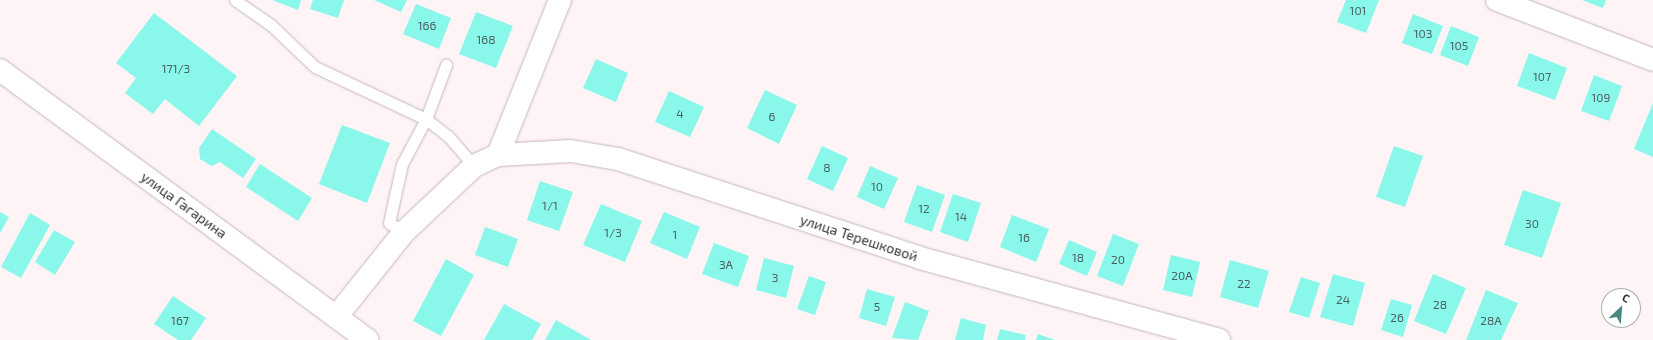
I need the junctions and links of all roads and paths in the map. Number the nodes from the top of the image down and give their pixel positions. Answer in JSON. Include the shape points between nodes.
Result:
{"nodes":[{"id":1,"x":235,"y":0,"type":"edge"},
{"id":2,"x":560,"y":0,"type":"edge"},
{"id":3,"x":1497,"y":0,"type":"edge"},
{"id":4,"x":1653,"y":60,"type":"edge"},
{"id":5,"x":446,"y":65,"type":"dead end"},
{"id":6,"x":0,"y":70,"type":"edge"},
{"id":7,"x":426,"y":120,"type":"junction"},
{"id":8,"x":498,"y":155,"type":"junction"},
{"id":9,"x":474,"y":166,"type":"junction"},
{"id":10,"x":404,"y":232,"type":"junction"},
{"id":11,"x":336,"y":317,"type":"junction"},
{"id":12,"x":367,"y":340,"type":"edge"},
{"id":13,"x":1219,"y":340,"type":"edge"}],
"edges":[{"from":1,"to":7,"type":"lane","via":[[271,25],[316,68]]},
{"from":2,"to":8,"type":"street"},
{"from":3,"to":4,"type":"street"},
{"from":5,"to":7,"type":"lane"},
{"from":6,"to":11,"type":"street","name":"улица Гагарина"},
{"from":7,"to":9,"type":"lane","via":[[448,136]]},
{"from":7,"to":10,"type":"lane","via":[[402,164],[390,223]]},
{"from":8,"to":9,"type":"street"},
{"from":8,"to":13,"type":"street","name":"улица Терешковой","via":[[571,151],[618,159],[920,258]]},
{"from":9,"to":10,"type":"street"},
{"from":10,"to":11,"type":"street"},
{"from":11,"to":12,"type":"street","name":"улица Гагарина"}]}
